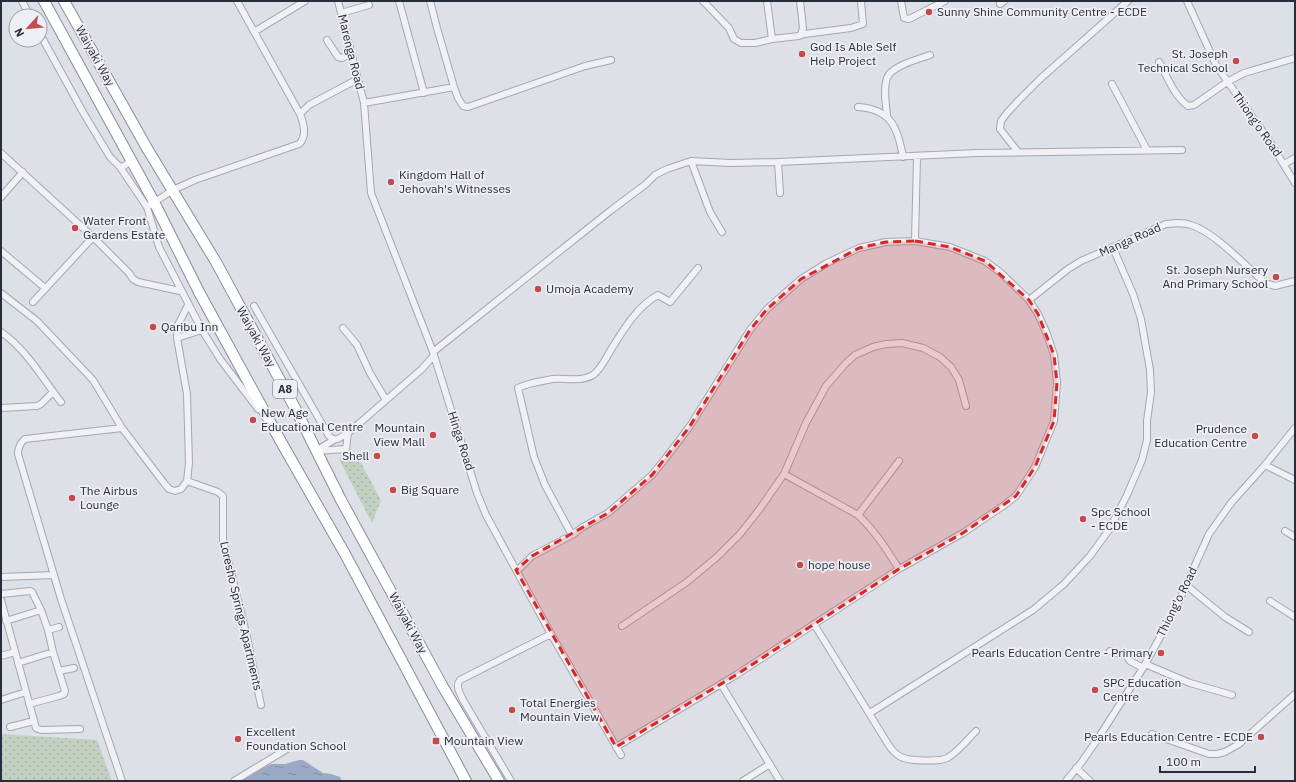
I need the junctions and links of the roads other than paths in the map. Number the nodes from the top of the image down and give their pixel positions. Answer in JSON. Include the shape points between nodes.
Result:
{"nodes":[{"id":1,"x":44,"y":1,"type":"edge"},
{"id":2,"x":64,"y":1,"type":"edge"},
{"id":3,"x":237,"y":1,"type":"edge"},
{"id":4,"x":305,"y":1,"type":"edge"},
{"id":5,"x":338,"y":1,"type":"edge"},
{"id":6,"x":399,"y":1,"type":"edge"},
{"id":7,"x":430,"y":1,"type":"edge"},
{"id":8,"x":703,"y":1,"type":"edge"},
{"id":9,"x":767,"y":1,"type":"edge"},
{"id":10,"x":800,"y":1,"type":"edge"},
{"id":11,"x":861,"y":1,"type":"edge"},
{"id":12,"x":901,"y":1,"type":"edge"},
{"id":13,"x":945,"y":1,"type":"edge"},
{"id":14,"x":1128,"y":1,"type":"edge"},
{"id":15,"x":1187,"y":1,"type":"edge"},
{"id":16,"x":369,"y":5,"type":"dead end"},
{"id":17,"x":342,"y":13,"type":"junction"},
{"id":18,"x":73,"y":16,"type":"junction"},
{"id":19,"x":57,"y":25,"type":"junction"},
{"id":20,"x":254,"y":32,"type":"junction"},
{"id":21,"x":799,"y":36,"type":"junction"},
{"id":22,"x":772,"y":38,"type":"junction"},
{"id":23,"x":327,"y":40,"type":"dead end"},
{"id":24,"x":48,"y":48,"type":"edge"},
{"id":25,"x":352,"y":53,"type":"junction"},
{"id":26,"x":930,"y":55,"type":"dead end"},
{"id":27,"x":1295,"y":58,"type":"edge"},
{"id":28,"x":611,"y":60,"type":"dead end"},
{"id":29,"x":1159,"y":62,"type":"dead end"},
{"id":30,"x":358,"y":79,"type":"junction"},
{"id":31,"x":1227,"y":82,"type":"junction"},
{"id":32,"x":1112,"y":84,"type":"dead end"},
{"id":33,"x":454,"y":88,"type":"junction"},
{"id":34,"x":424,"y":93,"type":"junction"},
{"id":35,"x":364,"y":103,"type":"junction"},
{"id":36,"x":858,"y":107,"type":"dead end"},
{"id":37,"x":300,"y":114,"type":"junction"},
{"id":38,"x":887,"y":116,"type":"junction"},
{"id":39,"x":1147,"y":150,"type":"junction"},
{"id":40,"x":1182,"y":150,"type":"dead end"},
{"id":41,"x":1018,"y":152,"type":"junction"},
{"id":42,"x":1,"y":153,"type":"edge"},
{"id":43,"x":917,"y":156,"type":"junction"},
{"id":44,"x":903,"y":157,"type":"junction"},
{"id":45,"x":1295,"y":158,"type":"edge"},
{"id":46,"x":131,"y":161,"type":"junction"},
{"id":47,"x":691,"y":161,"type":"junction"},
{"id":48,"x":778,"y":162,"type":"junction"},
{"id":49,"x":1284,"y":164,"type":"junction"},
{"id":50,"x":120,"y":167,"type":"junction"},
{"id":51,"x":22,"y":172,"type":"junction"},
{"id":52,"x":1295,"y":183,"type":"edge"},
{"id":53,"x":172,"y":190,"type":"junction"},
{"id":54,"x":780,"y":193,"type":"dead end"},
{"id":55,"x":1,"y":198,"type":"edge"},
{"id":56,"x":150,"y":205,"type":"junction"},
{"id":57,"x":722,"y":232,"type":"dead end"},
{"id":58,"x":93,"y":237,"type":"junction"},
{"id":59,"x":915,"y":241,"type":"junction"},
{"id":60,"x":1113,"y":248,"type":"junction"},
{"id":61,"x":1,"y":251,"type":"edge"},
{"id":62,"x":698,"y":268,"type":"dead end"},
{"id":63,"x":1295,"y":281,"type":"edge"},
{"id":64,"x":45,"y":288,"type":"junction"},
{"id":65,"x":180,"y":291,"type":"junction"},
{"id":66,"x":1,"y":293,"type":"edge"},
{"id":67,"x":1028,"y":300,"type":"junction"},
{"id":68,"x":34,"y":302,"type":"dead end"},
{"id":69,"x":188,"y":305,"type":"junction"},
{"id":70,"x":254,"y":306,"type":"dead end"},
{"id":71,"x":342,"y":328,"type":"dead end"},
{"id":72,"x":202,"y":330,"type":"junction"},
{"id":73,"x":1,"y":332,"type":"edge"},
{"id":74,"x":177,"y":338,"type":"junction"},
{"id":75,"x":433,"y":354,"type":"junction"},
{"id":76,"x":53,"y":392,"type":"junction"},
{"id":77,"x":386,"y":400,"type":"junction"},
{"id":78,"x":62,"y":402,"type":"dead end"},
{"id":79,"x":966,"y":406,"type":"dead end"},
{"id":80,"x":1,"y":408,"type":"edge"},
{"id":81,"x":122,"y":428,"type":"junction"},
{"id":82,"x":1295,"y":428,"type":"edge"},
{"id":83,"x":348,"y":433,"type":"junction"},
{"id":84,"x":280,"y":440,"type":"junction"},
{"id":85,"x":334,"y":440,"type":"junction"},
{"id":86,"x":316,"y":450,"type":"junction"},
{"id":87,"x":899,"y":460,"type":"dead end"},
{"id":88,"x":1265,"y":465,"type":"junction"},
{"id":89,"x":784,"y":474,"type":"junction"},
{"id":90,"x":1295,"y":480,"type":"edge"},
{"id":91,"x":186,"y":482,"type":"junction"},
{"id":92,"x":858,"y":516,"type":"junction"},
{"id":93,"x":1285,"y":531,"type":"dead end"},
{"id":94,"x":572,"y":535,"type":"junction"},
{"id":95,"x":1295,"y":537,"type":"edge"},
{"id":96,"x":899,"y":569,"type":"junction"},
{"id":97,"x":516,"y":570,"type":"junction"},
{"id":98,"x":54,"y":575,"type":"junction"},
{"id":99,"x":1,"y":577,"type":"edge"},
{"id":100,"x":1186,"y":585,"type":"junction"},
{"id":101,"x":1,"y":594,"type":"edge"},
{"id":102,"x":1,"y":600,"type":"edge"},
{"id":103,"x":1270,"y":601,"type":"dead end"},
{"id":104,"x":2,"y":610,"type":"edge"},
{"id":105,"x":41,"y":610,"type":"junction"},
{"id":106,"x":1295,"y":617,"type":"edge"},
{"id":107,"x":6,"y":620,"type":"junction"},
{"id":108,"x":814,"y":624,"type":"junction"},
{"id":109,"x":622,"y":626,"type":"dead end"},
{"id":110,"x":58,"y":627,"type":"dead end"},
{"id":111,"x":48,"y":630,"type":"junction"},
{"id":112,"x":1248,"y":632,"type":"dead end"},
{"id":113,"x":550,"y":634,"type":"junction"},
{"id":114,"x":1110,"y":651,"type":"dead end"},
{"id":115,"x":15,"y":652,"type":"junction"},
{"id":116,"x":53,"y":652,"type":"junction"},
{"id":117,"x":1,"y":656,"type":"edge"},
{"id":118,"x":18,"y":663,"type":"junction"},
{"id":119,"x":1144,"y":666,"type":"junction"},
{"id":120,"x":74,"y":668,"type":"dead end"},
{"id":121,"x":59,"y":671,"type":"junction"},
{"id":122,"x":721,"y":684,"type":"junction"},
{"id":123,"x":26,"y":692,"type":"junction"},
{"id":124,"x":1295,"y":694,"type":"edge"},
{"id":125,"x":1232,"y":695,"type":"dead end"},
{"id":126,"x":1,"y":700,"type":"edge"},
{"id":127,"x":463,"y":700,"type":"junction"},
{"id":128,"x":29,"y":704,"type":"junction"},
{"id":129,"x":261,"y":705,"type":"dead end"},
{"id":130,"x":453,"y":705,"type":"junction"},
{"id":131,"x":870,"y":713,"type":"junction"},
{"id":132,"x":34,"y":721,"type":"junction"},
{"id":133,"x":10,"y":727,"type":"dead end"},
{"id":134,"x":80,"y":729,"type":"dead end"},
{"id":135,"x":976,"y":730,"type":"dead end"},
{"id":136,"x":1152,"y":734,"type":"dead end"},
{"id":137,"x":616,"y":747,"type":"junction"},
{"id":138,"x":287,"y":749,"type":"dead end"},
{"id":139,"x":621,"y":754,"type":"dead end"},
{"id":140,"x":770,"y":764,"type":"junction"},
{"id":141,"x":1076,"y":768,"type":"junction"},
{"id":142,"x":122,"y":781,"type":"edge"},
{"id":143,"x":234,"y":781,"type":"edge"},
{"id":144,"x":466,"y":781,"type":"edge"},
{"id":145,"x":499,"y":781,"type":"edge"},
{"id":146,"x":511,"y":781,"type":"edge"},
{"id":147,"x":743,"y":781,"type":"edge"},
{"id":148,"x":780,"y":781,"type":"edge"},
{"id":149,"x":1066,"y":781,"type":"edge"},
{"id":150,"x":1090,"y":781,"type":"edge"}],
"edges":[{"from":1,"to":19,"type":"highway","name":"Waiyaki Way","number":"A8"},
{"from":2,"to":18,"type":"highway","name":"Waiyaki Way","number":"A8"},
{"from":3,"to":20,"type":"street"},
{"from":4,"to":20,"type":"street"},
{"from":5,"to":17,"type":"street","name":"Marenga Road"},
{"from":6,"to":34,"type":"street"},
{"from":7,"to":33,"type":"street"},
{"from":8,"to":22,"type":"street","via":[[740,43],[754,43]]},
{"from":9,"to":22,"type":"street"},
{"from":10,"to":21,"type":"street","via":[[803,28]]},
{"from":11,"to":21,"type":"street","via":[[863,24]]},
{"from":12,"to":13,"type":"street","via":[[904,18],[909,20]]},
{"from":14,"to":41,"type":"street","via":[[1040,79],[1006,113],[1000,128]]},
{"from":15,"to":31,"type":"street","name":"Thiong'o Road","via":[[1216,65]]},
{"from":16,"to":17,"type":"street"},
{"from":17,"to":25,"type":"street","name":"Marenga Road"},
{"from":18,"to":19,"type":"highway"},
{"from":18,"to":53,"type":"highway","name":"Waiyaki Way","number":"A8"},
{"from":19,"to":46,"type":"highway","name":"Waiyaki Way","number":"A8"},
{"from":20,"to":37,"type":"street"},
{"from":21,"to":22,"type":"street"},
{"from":23,"to":25,"type":"street","via":[[338,57],[342,58]]},
{"from":24,"to":50,"type":"street","via":[[110,157]]},
{"from":25,"to":30,"type":"street","name":"Marenga Road"},
{"from":26,"to":38,"type":"street","via":[[906,63],[887,77]]},
{"from":27,"to":31,"type":"street","via":[[1244,73]]},
{"from":28,"to":33,"type":"street","via":[[585,66],[468,107],[463,106]]},
{"from":29,"to":31,"type":"street","via":[[1175,91],[1188,106],[1194,105]]},
{"from":30,"to":35,"type":"street","name":"Marenga Road"},
{"from":30,"to":37,"type":"street","via":[[309,105]]},
{"from":31,"to":49,"type":"street","name":"Thiong'o Road"},
{"from":32,"to":39,"type":"street"},
{"from":33,"to":34,"type":"street"},
{"from":34,"to":35,"type":"street"},
{"from":35,"to":75,"type":"street","name":"Hinga Road","via":[[371,193]]},
{"from":36,"to":38,"type":"street","via":[[872,109]]},
{"from":37,"to":53,"type":"street","via":[[304,136],[297,146]]},
{"from":38,"to":44,"type":"street","via":[[897,131]]},
{"from":39,"to":40,"type":"street"},
{"from":39,"to":41,"type":"street"},
{"from":41,"to":43,"type":"street"},
{"from":42,"to":51,"type":"street"},
{"from":43,"to":44,"type":"street"},
{"from":43,"to":59,"type":"street"},
{"from":44,"to":48,"type":"street"},
{"from":45,"to":49,"type":"street"},
{"from":46,"to":50,"type":"street"},
{"from":46,"to":56,"type":"highway","name":"Waiyaki Way","number":"A8"},
{"from":47,"to":48,"type":"street"},
{"from":47,"to":57,"type":"street","via":[[710,212]]},
{"from":47,"to":75,"type":"street","via":[[655,174],[646,184]]},
{"from":48,"to":54,"type":"street"},
{"from":49,"to":52,"type":"street","name":"Thiong'o Road"},
{"from":50,"to":56,"type":"street"},
{"from":51,"to":55,"type":"street"},
{"from":51,"to":58,"type":"street"},
{"from":53,"to":56,"type":"street"},
{"from":53,"to":86,"type":"highway","name":"Waiyaki Way","number":"A8","via":[[216,262]]},
{"from":56,"to":65,"type":"street","via":[[157,242]]},
{"from":56,"to":84,"type":"highway","name":"Waiyaki Way","number":"A8"},
{"from":58,"to":64,"type":"street"},
{"from":58,"to":65,"type":"street","via":[[133,279]]},
{"from":59,"to":67,"type":"street","via":[[950,247],[985,261]]},
{"from":59,"to":94,"type":"street","via":[[886,242],[859,248],[827,263],[786,291],[750,330],[690,426],[665,460],[608,513]]},
{"from":60,"to":63,"type":"street","name":"Manga Road","via":[[1166,224],[1183,223],[1206,232],[1265,283],[1275,286]]},
{"from":60,"to":67,"type":"street","name":"Manga Road","via":[[1081,261]]},
{"from":60,"to":131,"type":"street","via":[[1141,319],[1151,392],[1147,440],[1142,460],[1109,530],[1090,556],[1064,584],[1033,610]]},
{"from":61,"to":64,"type":"street"},
{"from":62,"to":94,"type":"street","via":[[670,302],[658,295],[643,306],[593,374],[583,378],[554,379],[518,388],[534,458],[545,485]]},
{"from":64,"to":68,"type":"street"},
{"from":65,"to":69,"type":"street"},
{"from":66,"to":81,"type":"street","via":[[37,321],[93,380]]},
{"from":67,"to":96,"type":"street","via":[[1038,314],[1049,341],[1054,356],[1057,383],[1054,421],[1035,467],[1016,496],[1003,506],[963,533]]},
{"from":69,"to":72,"type":"street"},
{"from":69,"to":74,"type":"street","via":[[178,325]]},
{"from":70,"to":85,"type":"street","via":[[329,436]]},
{"from":71,"to":77,"type":"street","via":[[357,345]]},
{"from":72,"to":74,"type":"street"},
{"from":72,"to":84,"type":"street","via":[[220,359]]},
{"from":73,"to":76,"type":"street","via":[[17,345]]},
{"from":74,"to":91,"type":"street","via":[[187,394],[189,462]]},
{"from":75,"to":77,"type":"street","via":[[422,369]]},
{"from":75,"to":97,"type":"street","name":"Hinga Road","via":[[477,493]]},
{"from":76,"to":78,"type":"street"},
{"from":76,"to":80,"type":"street","via":[[37,406]]},
{"from":77,"to":83,"type":"street"},
{"from":79,"to":89,"type":"street","via":[[959,380],[951,367],[940,357],[923,348],[902,343],[868,349],[846,363],[826,386],[806,423]]},
{"from":81,"to":91,"type":"street","via":[[169,489],[181,489]]},
{"from":81,"to":98,"type":"street","via":[[25,439],[19,445],[18,454]]},
{"from":82,"to":88,"type":"street","name":"Thiong'o Road"},
{"from":83,"to":85,"type":"street"},
{"from":83,"to":86,"type":"street","via":[[346,449]]},
{"from":84,"to":144,"type":"highway","name":"Waiyaki Way","number":"A8","via":[[345,554]]},
{"from":85,"to":86,"type":"street"},
{"from":86,"to":130,"type":"highway","name":"Waiyaki Way","number":"A8"},
{"from":87,"to":92,"type":"street"},
{"from":88,"to":90,"type":"street"},
{"from":88,"to":100,"type":"street","name":"Thiong'o Road","via":[[1231,503],[1209,534]]},
{"from":89,"to":92,"type":"street"},
{"from":89,"to":109,"type":"street","via":[[745,528],[717,557],[674,591]]},
{"from":91,"to":129,"type":"street","name":"Loresho Springs Apartments","via":[[223,496],[223,540]]},
{"from":92,"to":96,"type":"street","via":[[885,547]]},
{"from":93,"to":95,"type":"street"},
{"from":94,"to":97,"type":"street","via":[[532,556]]},
{"from":96,"to":108,"type":"street"},
{"from":97,"to":113,"type":"street","name":"Hinga Road"},
{"from":98,"to":99,"type":"street"},
{"from":98,"to":142,"type":"street"},
{"from":100,"to":112,"type":"street"},
{"from":100,"to":119,"type":"street","name":"Thiong'o Road"},
{"from":101,"to":105,"type":"street","via":[[30,591]]},
{"from":102,"to":104,"type":"street"},
{"from":103,"to":106,"type":"street"},
{"from":104,"to":107,"type":"street"},
{"from":105,"to":107,"type":"street"},
{"from":105,"to":111,"type":"street"},
{"from":107,"to":115,"type":"street"},
{"from":108,"to":122,"type":"street"},
{"from":108,"to":131,"type":"street"},
{"from":110,"to":111,"type":"street"},
{"from":111,"to":116,"type":"street"},
{"from":113,"to":127,"type":"street","via":[[460,680],[457,686]]},
{"from":113,"to":137,"type":"street","name":"Hinga Road"},
{"from":114,"to":119,"type":"street","via":[[1126,655],[1130,661]]},
{"from":115,"to":117,"type":"street"},
{"from":115,"to":118,"type":"street"},
{"from":116,"to":118,"type":"street"},
{"from":116,"to":121,"type":"street"},
{"from":118,"to":123,"type":"street"},
{"from":119,"to":125,"type":"street"},
{"from":119,"to":141,"type":"street","name":"Thiong'o Road"},
{"from":120,"to":121,"type":"street"},
{"from":121,"to":128,"type":"street","via":[[64,694]]},
{"from":122,"to":137,"type":"street"},
{"from":122,"to":140,"type":"street"},
{"from":123,"to":126,"type":"street"},
{"from":123,"to":128,"type":"street"},
{"from":124,"to":136,"type":"street","via":[[1239,744],[1225,752],[1209,754]]},
{"from":127,"to":130,"type":"street"},
{"from":127,"to":146,"type":"street"},
{"from":128,"to":132,"type":"street"},
{"from":130,"to":145,"type":"highway","name":"Waiyaki Way","number":"A8"},
{"from":131,"to":135,"type":"street","via":[[894,752],[901,758],[910,760],[946,759]]},
{"from":132,"to":133,"type":"street"},
{"from":132,"to":134,"type":"street","via":[[39,730]]},
{"from":137,"to":139,"type":"street","name":"Hinga Road"},
{"from":138,"to":143,"type":"street"},
{"from":140,"to":147,"type":"street"},
{"from":140,"to":148,"type":"street"},
{"from":141,"to":149,"type":"street","name":"Thiong'o Road"},
{"from":141,"to":150,"type":"street"}]}
